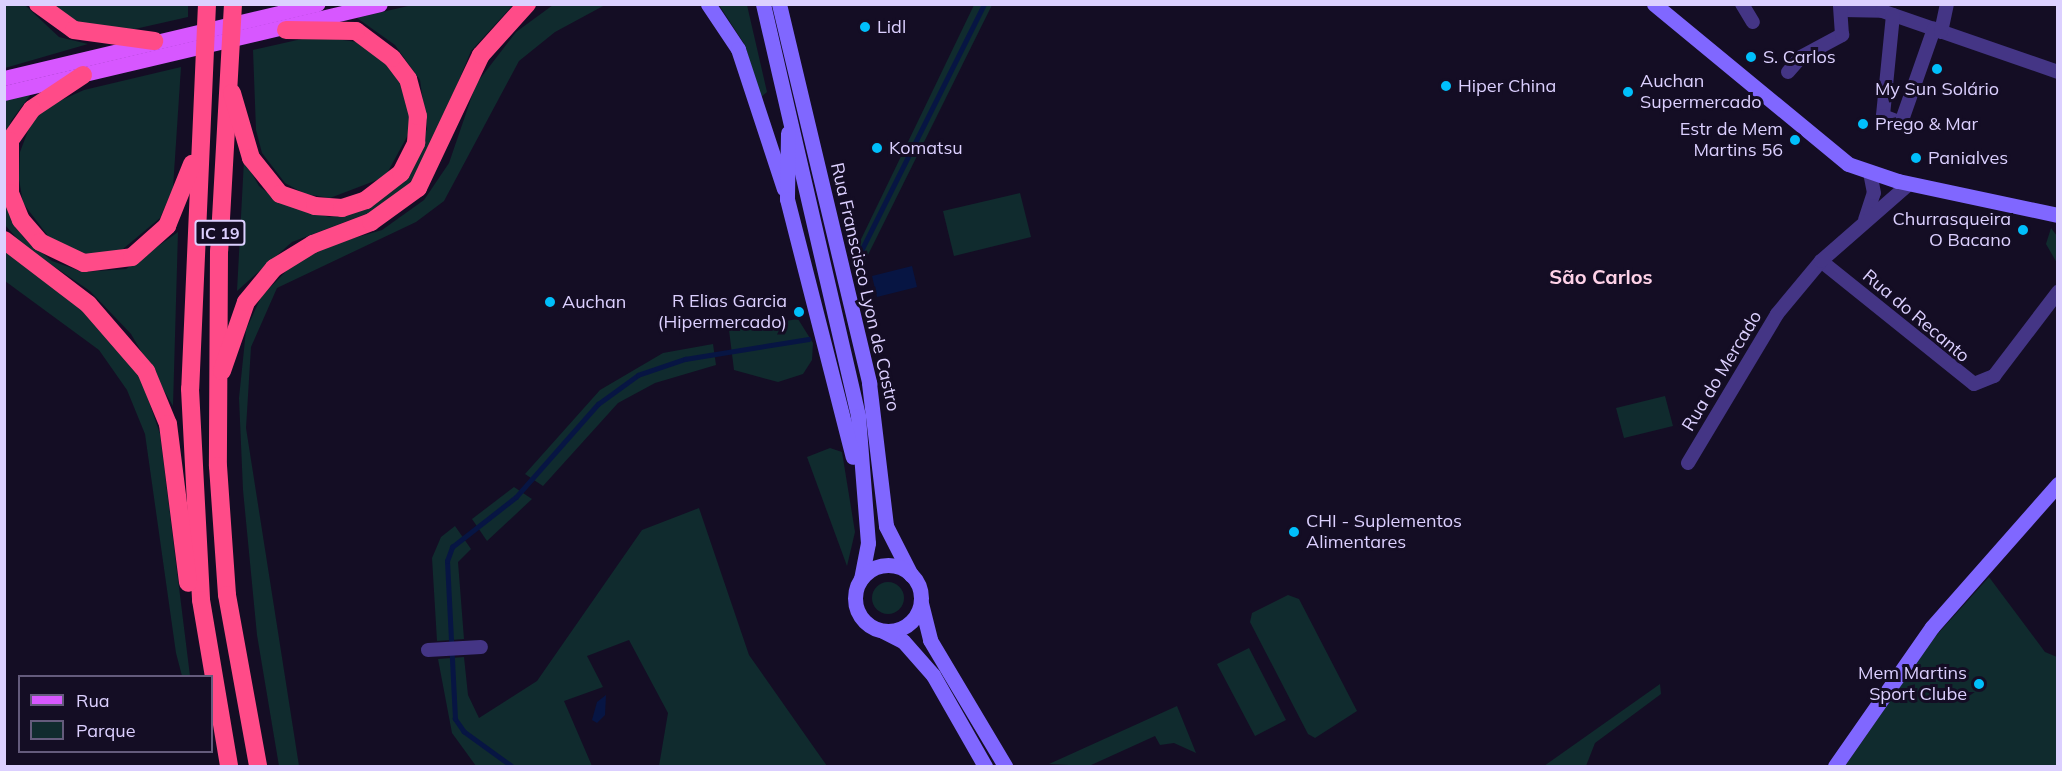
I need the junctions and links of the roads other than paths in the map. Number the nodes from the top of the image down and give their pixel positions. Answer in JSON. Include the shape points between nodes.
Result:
{"nodes":[{"id":1,"x":38,"y":4,"type":"edge"},
{"id":2,"x":207,"y":4,"type":"edge"},
{"id":3,"x":233,"y":4,"type":"edge"},
{"id":4,"x":317,"y":4,"type":"edge"},
{"id":5,"x":381,"y":4,"type":"edge"},
{"id":6,"x":528,"y":4,"type":"edge"},
{"id":7,"x":708,"y":4,"type":"edge"},
{"id":8,"x":763,"y":4,"type":"edge"},
{"id":9,"x":779,"y":4,"type":"edge"},
{"id":10,"x":1654,"y":4,"type":"edge"},
{"id":11,"x":1742,"y":4,"type":"edge"},
{"id":12,"x":1947,"y":4,"type":"edge"},
{"id":13,"x":1841,"y":7,"type":"edge"},
{"id":14,"x":1888,"y":13,"type":"junction"},
{"id":15,"x":288,"y":21,"type":"junction"},
{"id":16,"x":1753,"y":22,"type":"dead end"},
{"id":17,"x":1938,"y":30,"type":"junction"},
{"id":18,"x":154,"y":41,"type":"junction"},
{"id":19,"x":1788,"y":72,"type":"dead end"},
{"id":20,"x":2058,"y":72,"type":"edge"},
{"id":21,"x":83,"y":75,"type":"junction"},
{"id":22,"x":228,"y":77,"type":"junction"},
{"id":23,"x":4,"y":78,"type":"edge"},
{"id":24,"x":4,"y":93,"type":"edge"},
{"id":25,"x":787,"y":100,"type":"junction"},
{"id":26,"x":198,"y":148,"type":"junction"},
{"id":27,"x":1870,"y":173,"type":"junction"},
{"id":28,"x":1909,"y":184,"type":"junction"},
{"id":29,"x":787,"y":199,"type":"junction"},
{"id":30,"x":2054,"y":216,"type":"edge"},
{"id":31,"x":1864,"y":222,"type":"junction"},
{"id":32,"x":4,"y":240,"type":"edge"},
{"id":33,"x":1821,"y":261,"type":"junction"},
{"id":34,"x":2058,"y":292,"type":"edge"},
{"id":35,"x":216,"y":390,"type":"junction"},
{"id":36,"x":1688,"y":463,"type":"dead end"},
{"id":37,"x":2058,"y":484,"type":"edge"},
{"id":38,"x":865,"y":486,"type":"junction"},
{"id":39,"x":911,"y":575,"type":"junction"},
{"id":40,"x":861,"y":578,"type":"junction"},
{"id":41,"x":921,"y":598,"type":"junction"},
{"id":42,"x":883,"y":631,"type":"junction"},
{"id":43,"x":476,"y":647,"type":"dead end"},
{"id":44,"x":428,"y":650,"type":"dead end"},
{"id":45,"x":204,"y":675,"type":"edge"},
{"id":46,"x":213,"y":675,"type":"edge"},
{"id":47,"x":213,"y":675,"type":"edge"},
{"id":48,"x":213,"y":712,"type":"edge"},
{"id":49,"x":227,"y":763,"type":"edge"},
{"id":50,"x":258,"y":766,"type":"edge"},
{"id":51,"x":985,"y":766,"type":"edge"},
{"id":52,"x":1005,"y":766,"type":"edge"},
{"id":53,"x":1835,"y":766,"type":"edge"}],
"edges":[{"from":1,"to":18,"type":"highway","via":[[74,30]]},
{"from":2,"to":26,"type":"highway","number":"IC 19"},
{"from":3,"to":22,"type":"highway","number":"IC 19"},
{"from":4,"to":15,"type":"main road"},
{"from":5,"to":15,"type":"main road"},
{"from":6,"to":35,"type":"highway","via":[[481,56],[418,188],[371,222],[299,250],[259,283],[246,302]]},
{"from":7,"to":29,"type":"street","via":[[738,50]]},
{"from":8,"to":25,"type":"street","name":"Rua Franscisco Lyon de Castro"},
{"from":9,"to":39,"type":"street","name":"Rua Franscisco Lyon de Castro","via":[[869,383],[886,526],[895,553]]},
{"from":10,"to":27,"type":"street","via":[[1819,146]]},
{"from":11,"to":16,"type":"street"},
{"from":12,"to":17,"type":"street"},
{"from":13,"to":14,"type":"street"},
{"from":13,"to":19,"type":"street","via":[[1842,35],[1801,57]]},
{"from":14,"to":17,"type":"street"},
{"from":14,"to":17,"type":"street","via":[[1883,116],[1901,123]]},
{"from":15,"to":18,"type":"main road"},
{"from":15,"to":21,"type":"main road","via":[[154,61]]},
{"from":15,"to":22,"type":"highway","via":[[356,31],[400,67],[413,93],[418,131],[407,165],[392,183],[342,208],[315,206],[280,194],[251,158]]},
{"from":17,"to":20,"type":"street"},
{"from":18,"to":23,"type":"main road"},
{"from":21,"to":24,"type":"main road"},
{"from":21,"to":26,"type":"highway","via":[[21,120],[8,157],[10,193],[21,220],[58,254],[98,264],[141,251],[167,226]]},
{"from":22,"to":35,"type":"highway","number":"IC 19"},
{"from":25,"to":29,"type":"street"},
{"from":25,"to":38,"type":"street","name":"Rua Franscisco Lyon de Castro","via":[[851,380]]},
{"from":26,"to":46,"type":"highway","number":"IC 19","via":[[190,389],[201,600]]},
{"from":27,"to":28,"type":"street"},
{"from":27,"to":31,"type":"street","name":"Rua do Mercado","via":[[1874,193]]},
{"from":28,"to":30,"type":"street"},
{"from":28,"to":31,"type":"street","name":"Rua do Mercado"},
{"from":29,"to":38,"type":"street"},
{"from":31,"to":33,"type":"street","name":"Rua do Mercado"},
{"from":32,"to":45,"type":"highway","via":[[109,324],[146,371],[159,399],[170,433]]},
{"from":33,"to":34,"type":"street","name":"Rua do Recanto","via":[[1964,380],[1980,384],[1994,376]]},
{"from":33,"to":36,"type":"street","name":"Rua do Mercado","via":[[1755,345]]},
{"from":35,"to":50,"type":"highway","number":"IC 19","via":[[228,595]]},
{"from":37,"to":53,"type":"street","via":[[1932,627]]},
{"from":38,"to":40,"type":"street","name":"Rua Franscisco Lyon de Castro","via":[[868,554]]},
{"from":39,"to":40,"type":"street","via":[[885,565]]},
{"from":39,"to":41,"type":"street"},
{"from":40,"to":42,"type":"street","via":[[856,607],[865,622]]},
{"from":41,"to":42,"type":"street","via":[[909,623]]},
{"from":41,"to":52,"type":"street","via":[[930,640]]},
{"from":42,"to":51,"type":"street","via":[[903,640],[933,675]]},
{"from":43,"to":44,"type":"street"},
{"from":47,"to":49,"type":"highway","number":"IC 19"},
{"from":48,"to":49,"type":"highway"}]}
